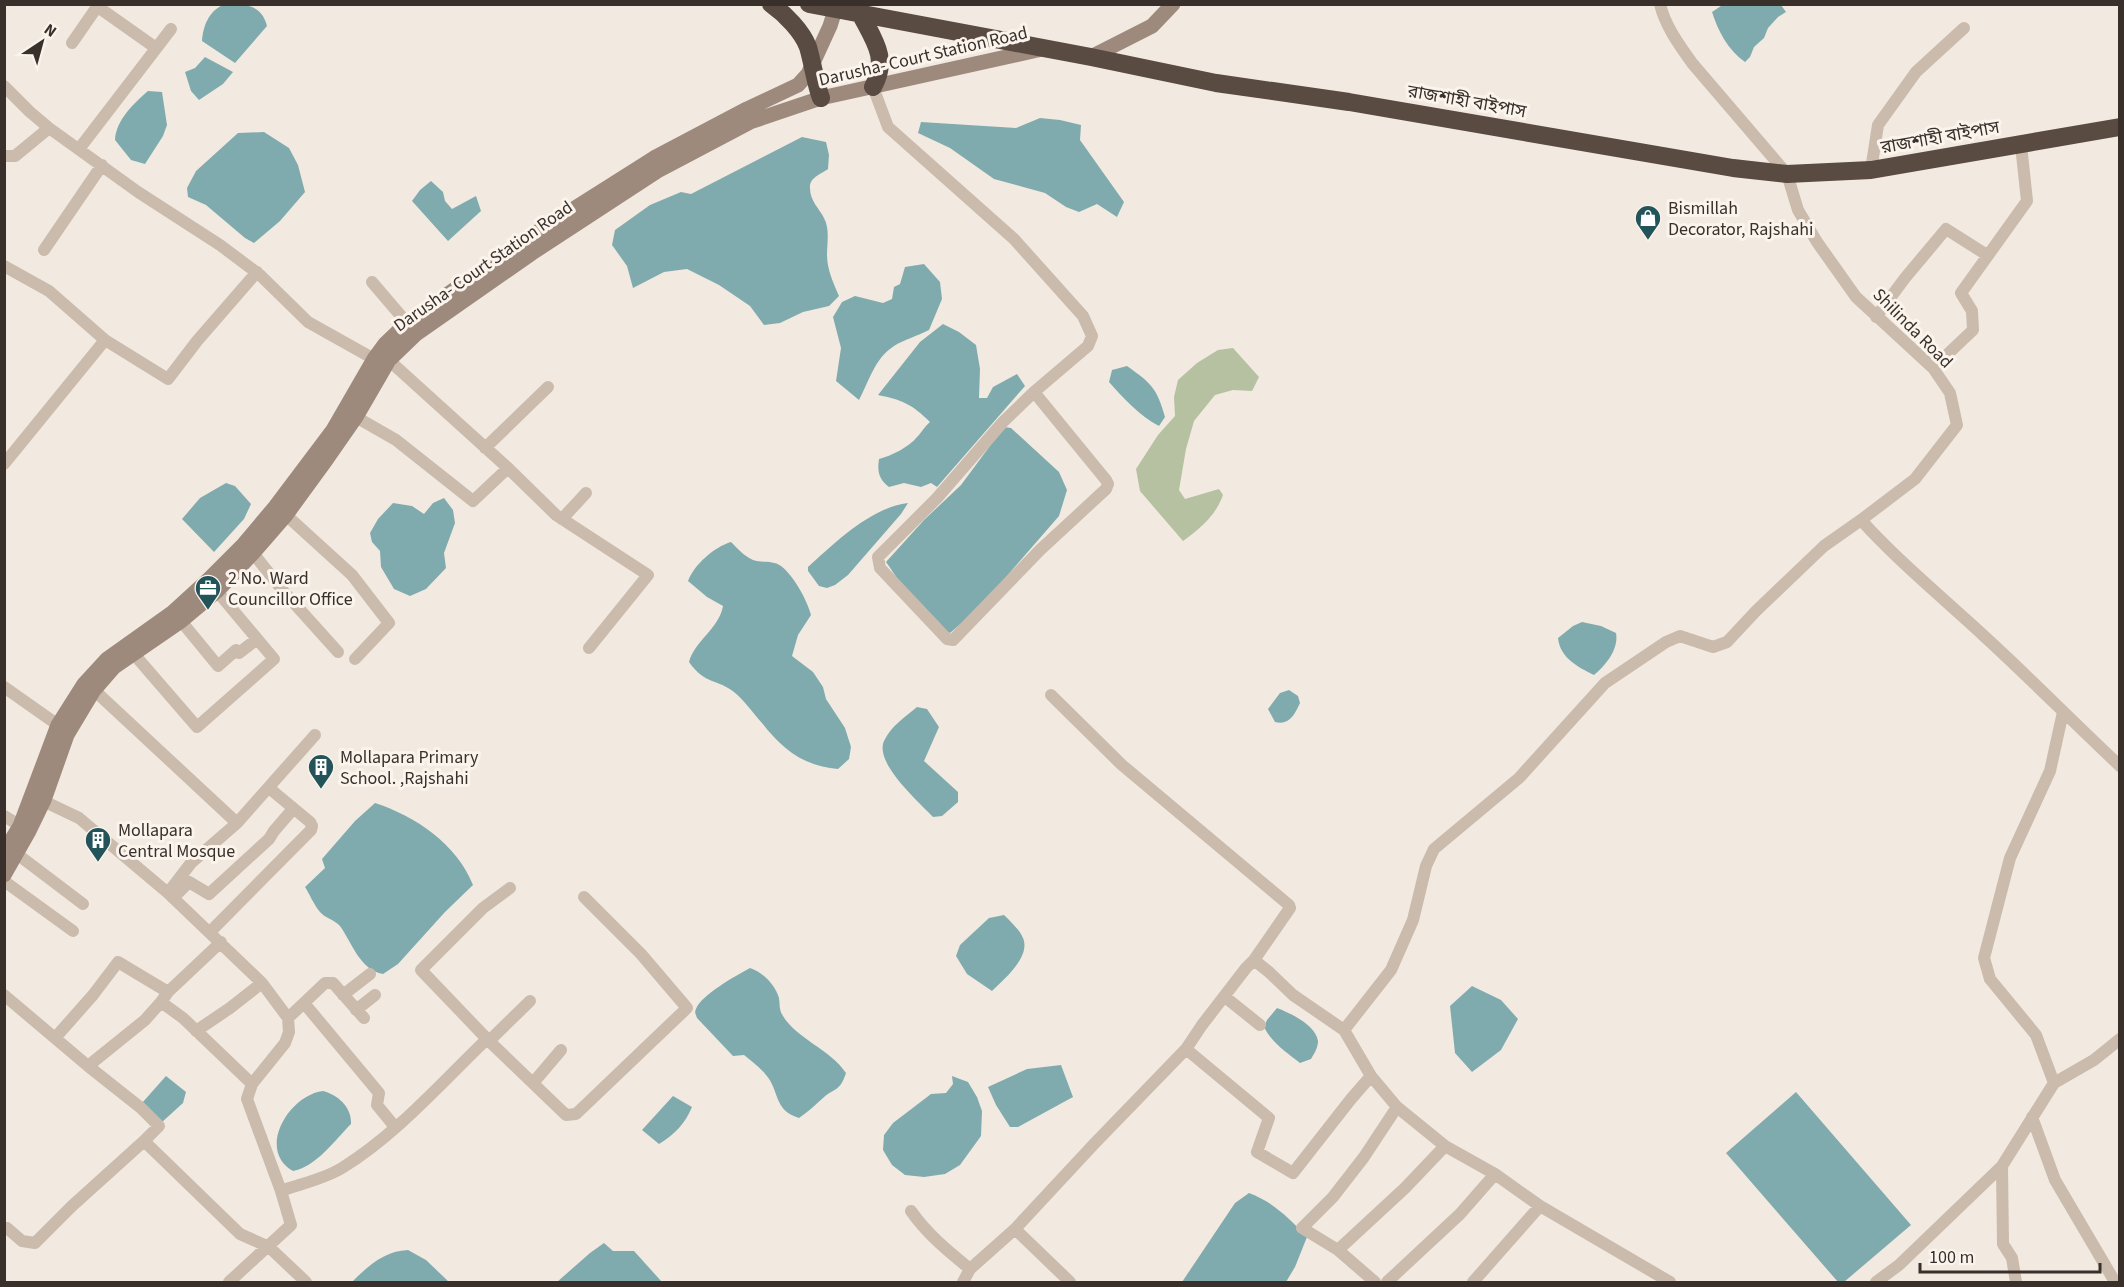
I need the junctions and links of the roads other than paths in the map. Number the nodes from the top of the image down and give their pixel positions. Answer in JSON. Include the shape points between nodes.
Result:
{"nodes":[{"id":1,"x":771,"y":4,"type":"edge"},
{"id":2,"x":809,"y":4,"type":"edge"},
{"id":3,"x":1173,"y":4,"type":"edge"},
{"id":4,"x":1660,"y":4,"type":"edge"},
{"id":5,"x":98,"y":6,"type":"edge"},
{"id":6,"x":835,"y":10,"type":"junction"},
{"id":7,"x":861,"y":15,"type":"junction"},
{"id":8,"x":1964,"y":28,"type":"dead end"},
{"id":9,"x":171,"y":29,"type":"dead end"},
{"id":10,"x":72,"y":43,"type":"dead end"},
{"id":11,"x":156,"y":48,"type":"junction"},
{"id":12,"x":1044,"y":49,"type":"junction"},
{"id":13,"x":1091,"y":57,"type":"junction"},
{"id":14,"x":812,"y":65,"type":"junction"},
{"id":15,"x":4,"y":86,"type":"edge"},
{"id":16,"x":873,"y":87,"type":"junction"},
{"id":17,"x":821,"y":98,"type":"junction"},
{"id":18,"x":2120,"y":127,"type":"edge"},
{"id":19,"x":49,"y":128,"type":"junction"},
{"id":20,"x":2020,"y":145,"type":"junction"},
{"id":21,"x":79,"y":149,"type":"junction"},
{"id":22,"x":4,"y":156,"type":"edge"},
{"id":23,"x":102,"y":165,"type":"junction"},
{"id":24,"x":1870,"y":170,"type":"junction"},
{"id":25,"x":1787,"y":174,"type":"junction"},
{"id":26,"x":44,"y":250,"type":"dead end"},
{"id":27,"x":1987,"y":255,"type":"junction"},
{"id":28,"x":4,"y":266,"type":"edge"},
{"id":29,"x":257,"y":272,"type":"junction"},
{"id":30,"x":372,"y":282,"type":"dead end"},
{"id":31,"x":1876,"y":317,"type":"junction"},
{"id":32,"x":407,"y":323,"type":"junction"},
{"id":33,"x":105,"y":340,"type":"junction"},
{"id":34,"x":380,"y":357,"type":"junction"},
{"id":35,"x":1932,"y":368,"type":"junction"},
{"id":36,"x":548,"y":387,"type":"dead end"},
{"id":37,"x":1034,"y":392,"type":"junction"},
{"id":38,"x":350,"y":413,"type":"junction"},
{"id":39,"x":485,"y":448,"type":"junction"},
{"id":40,"x":4,"y":464,"type":"edge"},
{"id":41,"x":508,"y":468,"type":"junction"},
{"id":42,"x":586,"y":493,"type":"dead end"},
{"id":43,"x":286,"y":515,"type":"junction"},
{"id":44,"x":562,"y":519,"type":"junction"},
{"id":45,"x":1861,"y":520,"type":"junction"},
{"id":46,"x":253,"y":553,"type":"junction"},
{"id":47,"x":212,"y":586,"type":"junction"},
{"id":48,"x":181,"y":621,"type":"junction"},
{"id":49,"x":257,"y":639,"type":"junction"},
{"id":50,"x":589,"y":648,"type":"dead end"},
{"id":51,"x":338,"y":652,"type":"dead end"},
{"id":52,"x":133,"y":653,"type":"junction"},
{"id":53,"x":355,"y":658,"type":"dead end"},
{"id":54,"x":4,"y":687,"type":"edge"},
{"id":55,"x":94,"y":690,"type":"junction"},
{"id":56,"x":1052,"y":695,"type":"dead end"},
{"id":57,"x":2063,"y":712,"type":"junction"},
{"id":58,"x":58,"y":725,"type":"junction"},
{"id":59,"x":315,"y":735,"type":"dead end"},
{"id":60,"x":2120,"y":766,"type":"edge"},
{"id":61,"x":269,"y":788,"type":"junction"},
{"id":62,"x":37,"y":798,"type":"junction"},
{"id":63,"x":293,"y":809,"type":"junction"},
{"id":64,"x":4,"y":816,"type":"edge"},
{"id":65,"x":237,"y":823,"type":"junction"},
{"id":66,"x":25,"y":829,"type":"junction"},
{"id":67,"x":11,"y":853,"type":"edge"},
{"id":68,"x":4,"y":875,"type":"edge"},
{"id":69,"x":4,"y":881,"type":"edge"},
{"id":70,"x":510,"y":888,"type":"dead end"},
{"id":71,"x":171,"y":896,"type":"junction"},
{"id":72,"x":584,"y":897,"type":"dead end"},
{"id":73,"x":83,"y":903,"type":"dead end"},
{"id":74,"x":73,"y":931,"type":"dead end"},
{"id":75,"x":210,"y":932,"type":"junction"},
{"id":76,"x":221,"y":942,"type":"junction"},
{"id":77,"x":1254,"y":960,"type":"junction"},
{"id":78,"x":370,"y":974,"type":"dead end"},
{"id":79,"x":262,"y":983,"type":"junction"},
{"id":80,"x":4,"y":995,"type":"edge"},
{"id":81,"x":343,"y":995,"type":"junction"},
{"id":82,"x":375,"y":995,"type":"dead end"},
{"id":83,"x":164,"y":997,"type":"junction"},
{"id":84,"x":1225,"y":997,"type":"junction"},
{"id":85,"x":530,"y":1001,"type":"dead end"},
{"id":86,"x":304,"y":1003,"type":"junction"},
{"id":87,"x":288,"y":1018,"type":"junction"},
{"id":88,"x":1260,"y":1025,"type":"dead end"},
{"id":89,"x":1344,"y":1030,"type":"junction"},
{"id":90,"x":196,"y":1031,"type":"junction"},
{"id":91,"x":55,"y":1038,"type":"junction"},
{"id":92,"x":2120,"y":1039,"type":"edge"},
{"id":93,"x":488,"y":1040,"type":"junction"},
{"id":94,"x":1186,"y":1049,"type":"junction"},
{"id":95,"x":561,"y":1050,"type":"dead end"},
{"id":96,"x":88,"y":1066,"type":"junction"},
{"id":97,"x":1371,"y":1076,"type":"junction"},
{"id":98,"x":533,"y":1083,"type":"junction"},
{"id":99,"x":2054,"y":1083,"type":"junction"},
{"id":100,"x":252,"y":1084,"type":"junction"},
{"id":101,"x":1397,"y":1107,"type":"junction"},
{"id":102,"x":2032,"y":1117,"type":"junction"},
{"id":103,"x":395,"y":1127,"type":"junction"},
{"id":104,"x":144,"y":1141,"type":"junction"},
{"id":105,"x":1445,"y":1146,"type":"junction"},
{"id":106,"x":2002,"y":1166,"type":"junction"},
{"id":107,"x":1496,"y":1174,"type":"junction"},
{"id":108,"x":281,"y":1191,"type":"junction"},
{"id":109,"x":1539,"y":1206,"type":"junction"},
{"id":110,"x":911,"y":1211,"type":"dead end"},
{"id":111,"x":7,"y":1228,"type":"dead end"},
{"id":112,"x":1015,"y":1229,"type":"junction"},
{"id":113,"x":269,"y":1247,"type":"junction"},
{"id":114,"x":1338,"y":1250,"type":"junction"},
{"id":115,"x":970,"y":1269,"type":"junction"},
{"id":116,"x":229,"y":1282,"type":"edge"},
{"id":117,"x":306,"y":1282,"type":"edge"},
{"id":118,"x":963,"y":1282,"type":"edge"},
{"id":119,"x":1070,"y":1282,"type":"edge"},
{"id":120,"x":1375,"y":1282,"type":"edge"},
{"id":121,"x":1387,"y":1282,"type":"edge"},
{"id":122,"x":1473,"y":1282,"type":"edge"},
{"id":123,"x":1670,"y":1282,"type":"edge"},
{"id":124,"x":1876,"y":1282,"type":"edge"},
{"id":125,"x":2016,"y":1282,"type":"edge"},
{"id":126,"x":2115,"y":1282,"type":"edge"}],
"edges":[{"from":1,"to":14,"type":"highway","via":[[800,33]]},
{"from":2,"to":6,"type":"highway","name":"রাজশাহী বাইপাস"},
{"from":3,"to":13,"type":"street","via":[[1152,26]]},
{"from":4,"to":25,"type":"street","via":[[1692,63]]},
{"from":5,"to":10,"type":"street"},
{"from":5,"to":11,"type":"street"},
{"from":6,"to":7,"type":"highway","name":"রাজশাহী বাইপাস"},
{"from":6,"to":14,"type":"street","name":"Darusha- Court Station Road"},
{"from":7,"to":12,"type":"highway","name":"রাজশাহী বাইপাস"},
{"from":7,"to":16,"type":"highway","via":[[881,64]]},
{"from":8,"to":24,"type":"street","via":[[1916,72],[1878,125]]},
{"from":9,"to":11,"type":"street"},
{"from":11,"to":21,"type":"street"},
{"from":12,"to":13,"type":"highway","name":"রাজশাহী বাইপাস"},
{"from":12,"to":16,"type":"street","name":"Darusha- Court Station Road"},
{"from":13,"to":25,"type":"highway","name":"রাজশাহী বাইপাস","via":[[1216,83]]},
{"from":14,"to":17,"type":"highway"},
{"from":14,"to":32,"type":"street","name":"Darusha- Court Station Road","via":[[798,85],[654,158],[526,239]]},
{"from":15,"to":19,"type":"street"},
{"from":16,"to":17,"type":"street","name":"Darusha- Court Station Road"},
{"from":16,"to":37,"type":"street","via":[[888,127],[1014,239],[1083,316],[1092,336],[1088,346]]},
{"from":17,"to":34,"type":"street","name":"Darusha- Court Station Road","via":[[750,122],[659,170]]},
{"from":18,"to":20,"type":"highway","name":"রাজশাহী বাইপাস"},
{"from":19,"to":21,"type":"street"},
{"from":19,"to":22,"type":"street","via":[[15,156]]},
{"from":20,"to":24,"type":"highway","name":"রাজশাহী বাইপাস"},
{"from":20,"to":27,"type":"street","via":[[2027,201]]},
{"from":21,"to":23,"type":"street"},
{"from":23,"to":26,"type":"street"},
{"from":23,"to":29,"type":"street"},
{"from":24,"to":25,"type":"highway","name":"রাজশাহী বাইপাস"},
{"from":25,"to":31,"type":"street","name":"Shilinda Road","via":[[1798,210],[1817,242],[1856,297]]},
{"from":27,"to":31,"type":"street","via":[[1946,229]]},
{"from":27,"to":35,"type":"street","via":[[1961,293],[1972,311],[1973,330]]},
{"from":28,"to":33,"type":"street","via":[[49,291]]},
{"from":29,"to":33,"type":"street","via":[[168,379]]},
{"from":29,"to":34,"type":"street","via":[[308,322]]},
{"from":30,"to":32,"type":"street"},
{"from":31,"to":35,"type":"street","name":"Shilinda Road"},
{"from":32,"to":34,"type":"street","name":"Darusha- Court Station Road"},
{"from":33,"to":40,"type":"street"},
{"from":34,"to":38,"type":"street","name":"Darusha- Court Station Road"},
{"from":34,"to":39,"type":"street"},
{"from":35,"to":45,"type":"street","name":"Shilinda Road","via":[[1950,393],[1957,425],[1915,479]]},
{"from":36,"to":39,"type":"street"},
{"from":37,"to":37,"type":"street","via":[[878,557],[880,568],[947,639],[953,640],[1108,484]]},
{"from":38,"to":41,"type":"street","via":[[396,440],[473,501]]},
{"from":38,"to":43,"type":"street","name":"Darusha- Court Station Road"},
{"from":38,"to":47,"type":"street","name":"Darusha- Court Station Road"},
{"from":39,"to":41,"type":"street"},
{"from":41,"to":44,"type":"street"},
{"from":42,"to":44,"type":"street"},
{"from":43,"to":46,"type":"street","name":"Darusha- Court Station Road"},
{"from":43,"to":53,"type":"street","via":[[352,575],[390,623]]},
{"from":44,"to":50,"type":"street","via":[[648,575]]},
{"from":45,"to":57,"type":"street","via":[[1888,550]]},
{"from":45,"to":89,"type":"street","via":[[1824,546],[1727,642],[1713,647],[1680,636],[1605,683],[1519,777],[1434,849],[1413,920],[1391,970]]},
{"from":46,"to":47,"type":"street","name":"Darusha- Court Station Road"},
{"from":46,"to":51,"type":"street"},
{"from":47,"to":48,"type":"street","name":"Darusha- Court Station Road"},
{"from":47,"to":49,"type":"street"},
{"from":47,"to":58,"type":"street","name":"Darusha- Court Station Road","via":[[107,659],[84,684]]},
{"from":48,"to":49,"type":"street","via":[[218,666]]},
{"from":48,"to":52,"type":"street","name":"Darusha- Court Station Road"},
{"from":49,"to":52,"type":"street","via":[[274,659],[197,727]]},
{"from":52,"to":55,"type":"street","name":"Darusha- Court Station Road"},
{"from":54,"to":58,"type":"street"},
{"from":55,"to":62,"type":"street","name":"Darusha- Court Station Road"},
{"from":55,"to":65,"type":"street"},
{"from":56,"to":77,"type":"street","via":[[1122,765],[1289,905]]},
{"from":57,"to":60,"type":"street"},
{"from":57,"to":99,"type":"street","via":[[2050,771],[2010,858],[1984,958],[1990,979],[2036,1035]]},
{"from":58,"to":62,"type":"street","name":"Darusha- Court Station Road"},
{"from":59,"to":61,"type":"street"},
{"from":61,"to":63,"type":"street"},
{"from":61,"to":65,"type":"street"},
{"from":62,"to":66,"type":"street","name":"Darusha- Court Station Road"},
{"from":62,"to":71,"type":"street","via":[[79,818]]},
{"from":63,"to":71,"type":"street","via":[[269,839],[209,894],[189,882]]},
{"from":63,"to":75,"type":"street","via":[[310,822],[310,830]]},
{"from":64,"to":66,"type":"street"},
{"from":65,"to":71,"type":"street","via":[[191,863]]},
{"from":66,"to":67,"type":"street","name":"Darusha- Court Station Road"},
{"from":67,"to":68,"type":"street","name":"Darusha- Court Station Road"},
{"from":67,"to":73,"type":"street"},
{"from":69,"to":74,"type":"street"},
{"from":70,"to":93,"type":"street","via":[[483,908],[421,970]]},
{"from":71,"to":75,"type":"street"},
{"from":72,"to":98,"type":"street","via":[[641,954],[687,1008],[576,1114],[566,1115]]},
{"from":75,"to":76,"type":"street"},
{"from":76,"to":79,"type":"street"},
{"from":76,"to":83,"type":"street"},
{"from":77,"to":84,"type":"street"},
{"from":77,"to":89,"type":"street"},
{"from":78,"to":81,"type":"street"},
{"from":79,"to":87,"type":"street"},
{"from":79,"to":90,"type":"street"},
{"from":80,"to":91,"type":"street"},
{"from":81,"to":82,"type":"street","via":[[360,1014]]},
{"from":81,"to":86,"type":"street","via":[[333,983],[325,983]]},
{"from":83,"to":90,"type":"street"},
{"from":83,"to":91,"type":"street","via":[[118,962]]},
{"from":83,"to":96,"type":"street","via":[[145,1020]]},
{"from":84,"to":88,"type":"street"},
{"from":84,"to":94,"type":"street"},
{"from":85,"to":93,"type":"street"},
{"from":86,"to":87,"type":"street"},
{"from":86,"to":103,"type":"street","via":[[380,1093],[377,1105]]},
{"from":87,"to":100,"type":"street","via":[[290,1032],[285,1043]]},
{"from":89,"to":97,"type":"street"},
{"from":90,"to":100,"type":"street"},
{"from":91,"to":96,"type":"street"},
{"from":92,"to":99,"type":"street","via":[[2094,1060]]},
{"from":93,"to":98,"type":"street"},
{"from":93,"to":103,"type":"street"},
{"from":94,"to":97,"type":"street","via":[[1269,1118],[1257,1152],[1293,1173]]},
{"from":94,"to":112,"type":"street"},
{"from":95,"to":98,"type":"street"},
{"from":96,"to":104,"type":"street","via":[[159,1126]]},
{"from":97,"to":101,"type":"street"},
{"from":99,"to":102,"type":"street"},
{"from":100,"to":108,"type":"street","via":[[247,1099]]},
{"from":101,"to":105,"type":"street"},
{"from":101,"to":114,"type":"street","via":[[1333,1197],[1302,1228]]},
{"from":102,"to":106,"type":"street"},
{"from":102,"to":126,"type":"street","via":[[2055,1180]]},
{"from":103,"to":108,"type":"street","via":[[340,1169]]},
{"from":104,"to":111,"type":"street","via":[[35,1243],[22,1241]]},
{"from":104,"to":113,"type":"street","via":[[240,1234]]},
{"from":105,"to":107,"type":"street"},
{"from":105,"to":114,"type":"street"},
{"from":106,"to":124,"type":"street","via":[[1899,1265]]},
{"from":106,"to":125,"type":"street","via":[[2002,1244],[2012,1258]]},
{"from":107,"to":109,"type":"street"},
{"from":107,"to":121,"type":"street","via":[[1460,1214]]},
{"from":108,"to":113,"type":"street","via":[[291,1225]]},
{"from":109,"to":122,"type":"street"},
{"from":109,"to":123,"type":"street"},
{"from":110,"to":115,"type":"street","via":[[929,1234]]},
{"from":112,"to":115,"type":"street"},
{"from":112,"to":119,"type":"street"},
{"from":113,"to":116,"type":"street"},
{"from":113,"to":117,"type":"street"},
{"from":114,"to":120,"type":"street"},
{"from":115,"to":118,"type":"street"}]}
